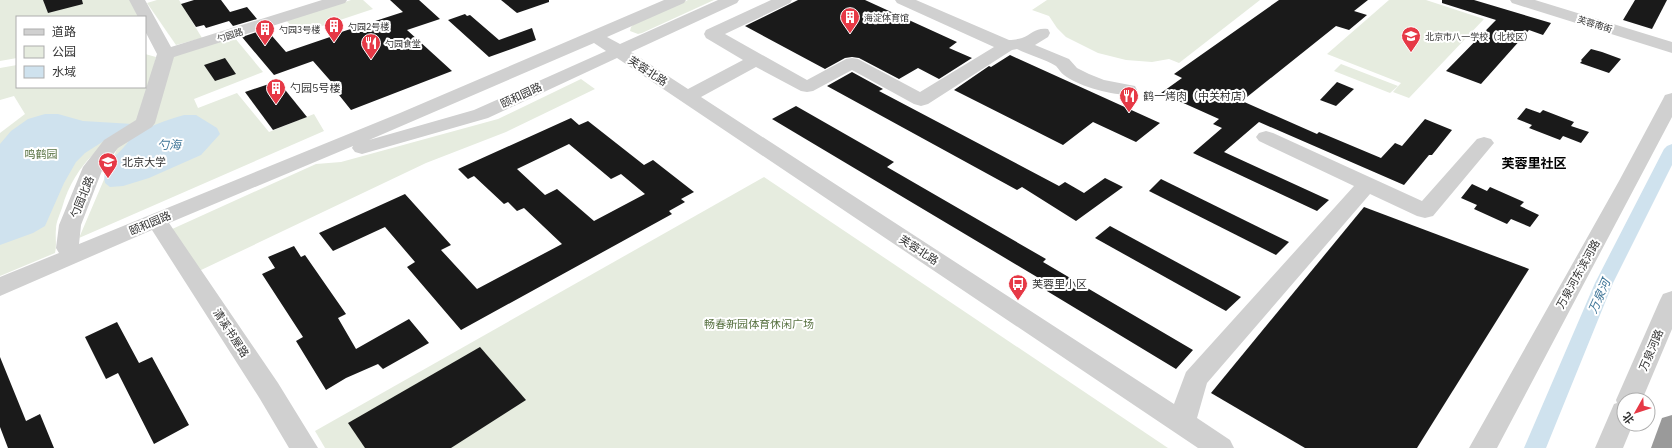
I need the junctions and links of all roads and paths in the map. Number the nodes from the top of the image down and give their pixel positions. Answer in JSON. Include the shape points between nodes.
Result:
{"nodes":[{"id":1,"x":137,"y":0,"type":"edge"},
{"id":2,"x":339,"y":0,"type":"edge"},
{"id":3,"x":678,"y":0,"type":"edge"},
{"id":4,"x":732,"y":0,"type":"edge"},
{"id":5,"x":784,"y":0,"type":"edge"},
{"id":6,"x":904,"y":0,"type":"edge"},
{"id":7,"x":1518,"y":0,"type":"edge"},
{"id":8,"x":146,"y":16,"type":"edge"},
{"id":9,"x":146,"y":17,"type":"edge"},
{"id":10,"x":1042,"y":33,"type":"dead end"},
{"id":11,"x":595,"y":36,"type":"junction"},
{"id":12,"x":1013,"y":45,"type":"junction"},
{"id":13,"x":1672,"y":48,"type":"edge"},
{"id":14,"x":618,"y":52,"type":"junction"},
{"id":15,"x":166,"y":54,"type":"junction"},
{"id":16,"x":756,"y":60,"type":"junction"},
{"id":17,"x":1128,"y":90,"type":"dead end"},
{"id":18,"x":687,"y":97,"type":"junction"},
{"id":19,"x":1672,"y":99,"type":"edge"},
{"id":20,"x":1266,"y":137,"type":"dead end"},
{"id":21,"x":1484,"y":143,"type":"dead end"},
{"id":22,"x":300,"y":160,"type":"junction"},
{"id":23,"x":1367,"y":184,"type":"junction"},
{"id":24,"x":156,"y":220,"type":"junction"},
{"id":25,"x":67,"y":248,"type":"dead end"},
{"id":26,"x":0,"y":287,"type":"edge"},
{"id":27,"x":1672,"y":300,"type":"edge"},
{"id":28,"x":1632,"y":392,"type":"edge"},
{"id":29,"x":1182,"y":423,"type":"junction"},
{"id":30,"x":1616,"y":430,"type":"edge"},
{"id":31,"x":304,"y":448,"type":"edge"},
{"id":32,"x":1220,"y":448,"type":"edge"},
{"id":33,"x":1483,"y":448,"type":"edge"},
{"id":34,"x":1608,"y":448,"type":"edge"}],
"edges":[{"from":1,"to":8,"type":"street"},
{"from":2,"to":15,"type":"street","name":"勺园路"},
{"from":3,"to":11,"type":"street","name":"颐和园路"},
{"from":4,"to":14,"type":"street","name":"颐和园路"},
{"from":5,"to":16,"type":"street","via":[[712,34]]},
{"from":6,"to":12,"type":"street"},
{"from":7,"to":13,"type":"street","name":"芙蓉南街"},
{"from":9,"to":15,"type":"street"},
{"from":10,"to":12,"type":"street","via":[[1027,42]]},
{"from":11,"to":14,"type":"street","name":"芙蓉北路"},
{"from":11,"to":22,"type":"street","name":"颐和园路"},
{"from":12,"to":16,"type":"street","via":[[921,100],[852,63],[807,87]]},
{"from":12,"to":17,"type":"street","via":[[1063,63],[1070,72],[1083,78]]},
{"from":14,"to":18,"type":"street","name":"芙蓉北路"},
{"from":14,"to":22,"type":"street","name":"颐和园路","via":[[481,114],[343,154]]},
{"from":15,"to":25,"type":"street","name":"勺园北路","via":[[145,123],[111,144],[93,167],[70,225]]},
{"from":16,"to":18,"type":"street"},
{"from":18,"to":29,"type":"street","name":"芙蓉北路"},
{"from":19,"to":33,"type":"street","name":"万泉河东滨河路"},
{"from":20,"to":23,"type":"street"},
{"from":21,"to":23,"type":"street","via":[[1425,210]]},
{"from":22,"to":24,"type":"street","name":"颐和园路"},
{"from":23,"to":29,"type":"street","via":[[1195,379]]},
{"from":24,"to":26,"type":"street","name":"颐和园路"},
{"from":24,"to":31,"type":"street","name":"清溪书屋路"},
{"from":27,"to":28,"type":"street","name":"万泉河路"},
{"from":29,"to":32,"type":"street","name":"芙蓉北路"},
{"from":30,"to":34,"type":"street"}]}
